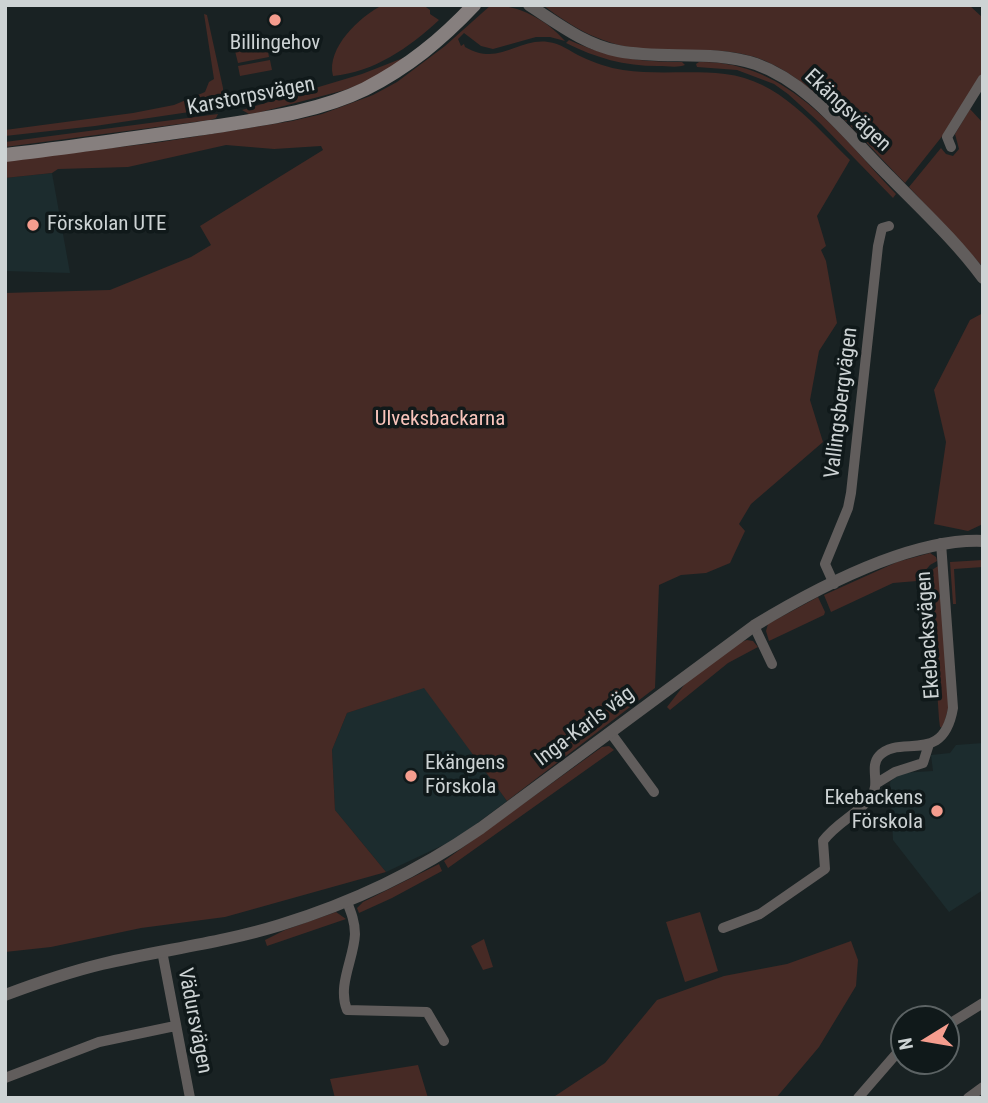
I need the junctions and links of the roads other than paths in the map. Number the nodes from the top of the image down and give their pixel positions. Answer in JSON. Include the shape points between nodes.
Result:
{"nodes":[{"id":1,"x":474,"y":5,"type":"edge"},
{"id":2,"x":529,"y":5,"type":"edge"},
{"id":3,"x":983,"y":79,"type":"edge"},
{"id":4,"x":951,"y":147,"type":"dead end"},
{"id":5,"x":5,"y":155,"type":"edge"},
{"id":6,"x":889,"y":226,"type":"dead end"},
{"id":7,"x":983,"y":278,"type":"edge"},
{"id":8,"x":983,"y":541,"type":"edge"},
{"id":9,"x":942,"y":543,"type":"junction"},
{"id":10,"x":834,"y":584,"type":"junction"},
{"id":11,"x":754,"y":626,"type":"junction"},
{"id":12,"x":772,"y":664,"type":"dead end"},
{"id":13,"x":610,"y":732,"type":"junction"},
{"id":14,"x":929,"y":744,"type":"junction"},
{"id":15,"x":877,"y":783,"type":"junction"},
{"id":16,"x":654,"y":792,"type":"dead end"},
{"id":17,"x":347,"y":902,"type":"junction"},
{"id":18,"x":723,"y":928,"type":"dead end"},
{"id":19,"x":162,"y":951,"type":"junction"},
{"id":20,"x":5,"y":995,"type":"edge"},
{"id":21,"x":983,"y":1003,"type":"edge"},
{"id":22,"x":960,"y":1017,"type":"edge"},
{"id":23,"x":175,"y":1026,"type":"junction"},
{"id":24,"x":444,"y":1041,"type":"dead end"},
{"id":25,"x":890,"y":1061,"type":"edge"},
{"id":26,"x":5,"y":1078,"type":"edge"},
{"id":27,"x":983,"y":1087,"type":"edge"},
{"id":28,"x":190,"y":1098,"type":"edge"},
{"id":29,"x":859,"y":1098,"type":"edge"},
{"id":30,"x":968,"y":1098,"type":"edge"}],
"edges":[{"from":1,"to":5,"type":"main road","name":"Karstorpsvägen","via":[[417,59],[330,103],[172,133]]},
{"from":2,"to":7,"type":"street","name":"Ekängsvägen","via":[[580,37],[615,51],[735,59],[793,83]]},
{"from":3,"to":4,"type":"street","via":[[947,137]]},
{"from":6,"to":10,"type":"street","name":"Vallingsbergvägen","via":[[882,228],[878,246],[851,493],[825,564]]},
{"from":8,"to":9,"type":"street","name":"Inga-Karls väg"},
{"from":9,"to":10,"type":"street","name":"Inga-Karls väg","via":[[876,564]]},
{"from":9,"to":14,"type":"street","name":"Ekebacksvägen","via":[[953,708],[946,732]]},
{"from":10,"to":11,"type":"street","name":"Inga-Karls väg"},
{"from":11,"to":12,"type":"street"},
{"from":11,"to":13,"type":"street","name":"Inga-Karls väg"},
{"from":13,"to":16,"type":"street"},
{"from":13,"to":17,"type":"street","name":"Inga-Karls väg","via":[[439,857]]},
{"from":14,"to":15,"type":"street","name":"Ekebacksvägen","via":[[923,763]]},
{"from":14,"to":15,"type":"street","via":[[887,750],[874,765]]},
{"from":15,"to":18,"type":"street","via":[[872,796],[823,841],[825,869],[760,914]]},
{"from":17,"to":19,"type":"street","name":"Inga-Karls väg","via":[[254,932]]},
{"from":17,"to":24,"type":"street","via":[[355,935],[346,974],[347,1010],[427,1012]]},
{"from":19,"to":20,"type":"street","name":"Inga-Karls väg","via":[[70,972]]},
{"from":19,"to":23,"type":"street","name":"Vädursvägen"},
{"from":21,"to":22,"type":"street"},
{"from":23,"to":26,"type":"street","via":[[99,1042]]},
{"from":23,"to":28,"type":"street","name":"Vädursvägen"},
{"from":25,"to":29,"type":"street"},
{"from":27,"to":30,"type":"street"}]}
